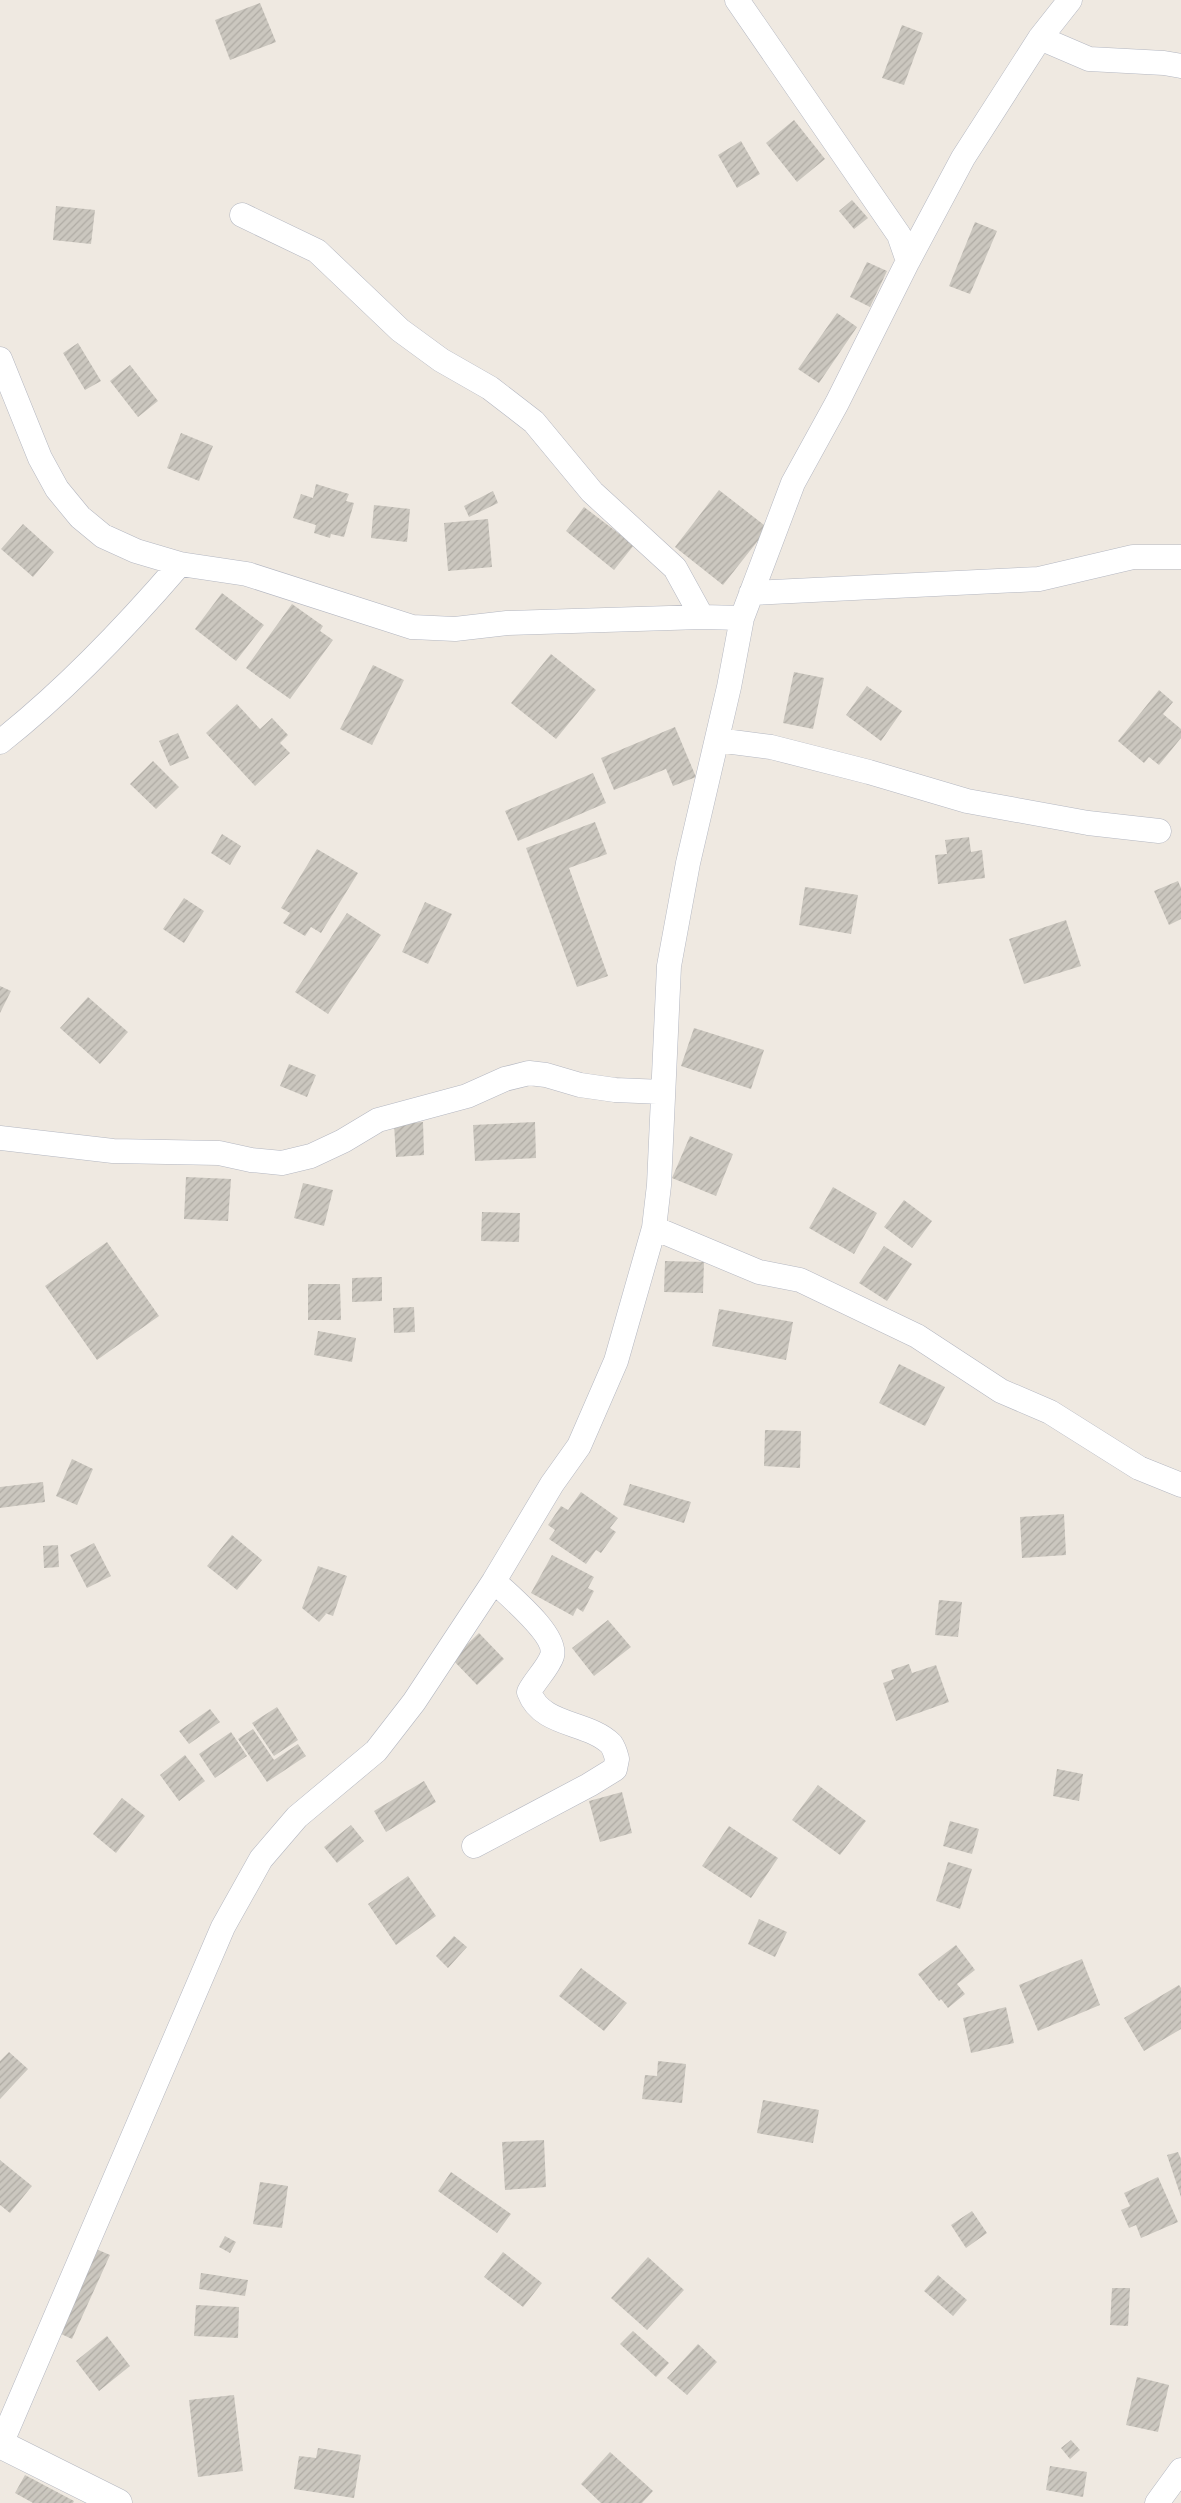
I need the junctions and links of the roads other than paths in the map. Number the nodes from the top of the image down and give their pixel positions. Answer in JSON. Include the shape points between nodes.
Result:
{"nodes":[{"id":1,"x":737,"y":0,"type":"edge"},
{"id":2,"x":1070,"y":0,"type":"edge"},
{"id":3,"x":1040,"y":38,"type":"junction"},
{"id":4,"x":1181,"y":66,"type":"edge"},
{"id":5,"x":242,"y":215,"type":"dead end"},
{"id":6,"x":908,"y":261,"type":"junction"},
{"id":7,"x":0,"y":359,"type":"edge"},
{"id":8,"x":1181,"y":557,"type":"edge"},
{"id":9,"x":180,"y":564,"type":"junction"},
{"id":10,"x":751,"y":593,"type":"junction"},
{"id":11,"x":702,"y":617,"type":"junction"},
{"id":12,"x":742,"y":618,"type":"junction"},
{"id":13,"x":717,"y":740,"type":"junction"},
{"id":14,"x":0,"y":742,"type":"edge"},
{"id":15,"x":1159,"y":831,"type":"dead end"},
{"id":16,"x":663,"y":1092,"type":"junction"},
{"id":17,"x":0,"y":1138,"type":"edge"},
{"id":18,"x":654,"y":1228,"type":"junction"},
{"id":19,"x":1181,"y":1485,"type":"edge"},
{"id":20,"x":494,"y":1581,"type":"junction"},
{"id":21,"x":474,"y":1846,"type":"dead end"},
{"id":22,"x":0,"y":2444,"type":"edge"},
{"id":23,"x":1181,"y":2470,"type":"edge"},
{"id":24,"x":118,"y":2503,"type":"edge"},
{"id":25,"x":1157,"y":2503,"type":"edge"}],
"edges":[{"from":1,"to":6,"type":"street","via":[[899,235]]},
{"from":2,"to":3,"type":"street"},
{"from":3,"to":4,"type":"street","via":[[1089,59]]},
{"from":3,"to":6,"type":"street","via":[[963,158]]},
{"from":5,"to":11,"type":"street","via":[[317,251],[400,330],[441,360],[490,388],[534,422],[592,492],[675,568]]},
{"from":6,"to":10,"type":"street","via":[[794,483]]},
{"from":7,"to":9,"type":"street","via":[[40,458],[57,489],[80,517],[103,536],[136,551]]},
{"from":8,"to":10,"type":"street","via":[[1133,557],[1039,580]]},
{"from":9,"to":11,"type":"street","via":[[247,574],[412,628]]},
{"from":9,"to":14,"type":"street","via":[[82,670]]},
{"from":10,"to":12,"type":"street"},
{"from":11,"to":12,"type":"street"},
{"from":12,"to":13,"type":"street"},
{"from":13,"to":15,"type":"street","via":[[772,747],[967,801],[1088,823]]},
{"from":13,"to":16,"type":"street","via":[[688,863],[669,966]]},
{"from":16,"to":17,"type":"street","via":[[615,1090],[529,1073],[467,1096],[378,1120],[311,1156],[282,1163],[219,1153],[112,1151]]},
{"from":16,"to":18,"type":"street"},
{"from":18,"to":19,"type":"street","via":[[760,1272],[800,1280],[909,1332],[1001,1391],[1050,1412],[1139,1468]]},
{"from":18,"to":20,"type":"street","via":[[616,1361],[580,1446],[552,1484]]},
{"from":20,"to":21,"type":"street","via":[[533,1618],[551,1642],[552,1655],[529,1692],[533,1701],[555,1718],[594,1734],[611,1745],[618,1759],[614,1769],[589,1786]]},
{"from":20,"to":22,"type":"street","via":[[414,1702],[376,1751],[297,1818],[262,1859],[252,1876],[223,1927],[175,2035]]},
{"from":22,"to":24,"type":"main road"},
{"from":23,"to":25,"type":"street"}]}
